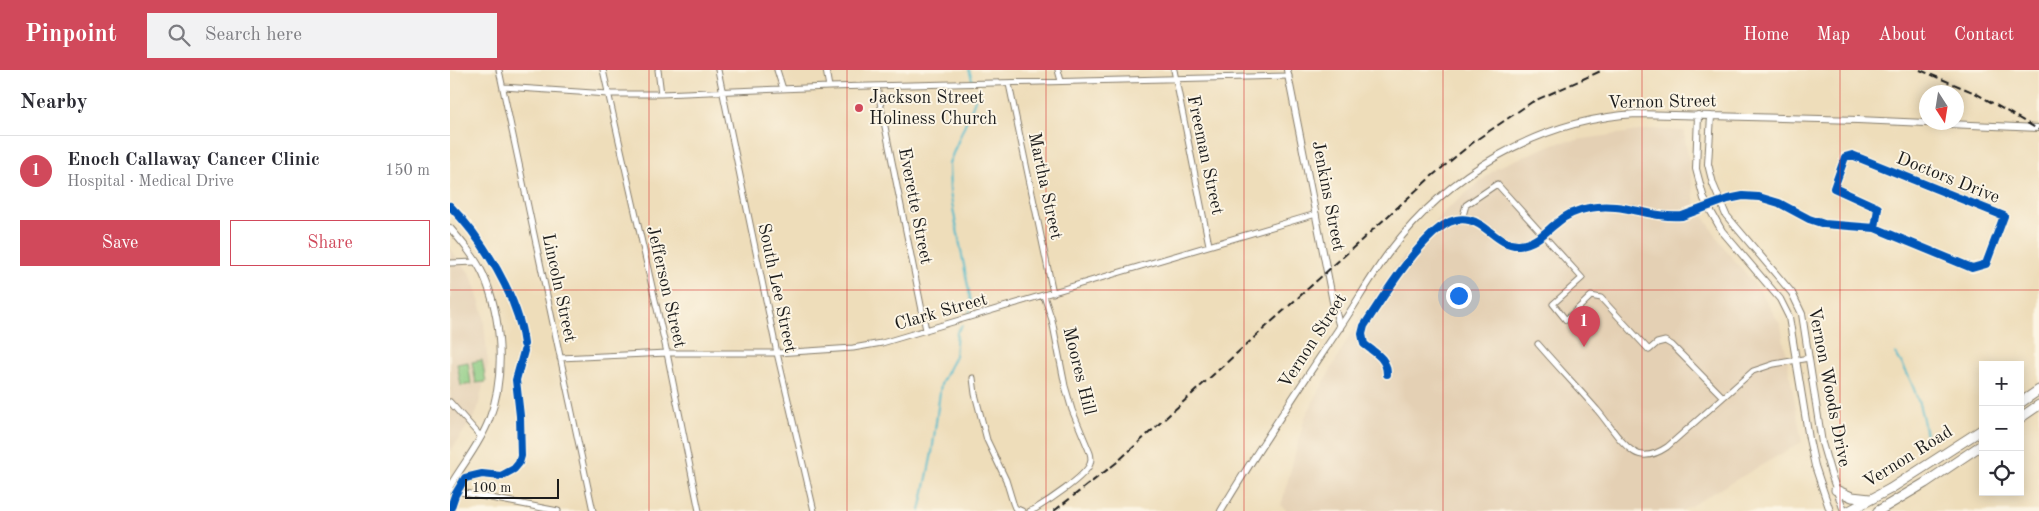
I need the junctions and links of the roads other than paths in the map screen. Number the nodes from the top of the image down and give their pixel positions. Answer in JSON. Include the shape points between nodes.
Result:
{"nodes":[{"id":1,"x":499,"y":70,"type":"edge"},
{"id":2,"x":603,"y":70,"type":"edge"},
{"id":3,"x":658,"y":70,"type":"edge"},
{"id":4,"x":718,"y":70,"type":"edge"},
{"id":5,"x":777,"y":70,"type":"edge"},
{"id":6,"x":826,"y":70,"type":"edge"},
{"id":7,"x":1058,"y":70,"type":"edge"},
{"id":8,"x":1174,"y":70,"type":"edge"},
{"id":9,"x":1246,"y":70,"type":"edge"},
{"id":10,"x":1288,"y":73,"type":"edge"},
{"id":11,"x":1246,"y":77,"type":"junction"},
{"id":12,"x":1175,"y":79,"type":"junction"},
{"id":13,"x":1061,"y":81,"type":"junction"},
{"id":14,"x":1009,"y":84,"type":"junction"},
{"id":15,"x":503,"y":87,"type":"junction"},
{"id":16,"x":829,"y":87,"type":"junction"},
{"id":17,"x":877,"y":87,"type":"junction"},
{"id":18,"x":783,"y":89,"type":"junction"},
{"id":19,"x":722,"y":92,"type":"junction"},
{"id":20,"x":608,"y":94,"type":"junction"},
{"id":21,"x":661,"y":94,"type":"junction"},
{"id":22,"x":1698,"y":115,"type":"junction"},
{"id":23,"x":1711,"y":116,"type":"junction"},
{"id":24,"x":2039,"y":128,"type":"edge"},
{"id":25,"x":1720,"y":201,"type":"junction"},
{"id":26,"x":1707,"y":206,"type":"junction"},
{"id":27,"x":1316,"y":214,"type":"junction"},
{"id":28,"x":1462,"y":219,"type":"junction"},
{"id":29,"x":450,"y":228,"type":"edge"},
{"id":30,"x":1875,"y":228,"type":"junction"},
{"id":31,"x":1544,"y":234,"type":"junction"},
{"id":32,"x":1209,"y":244,"type":"junction"},
{"id":33,"x":476,"y":262,"type":"junction"},
{"id":34,"x":450,"y":263,"type":"edge"},
{"id":35,"x":1053,"y":293,"type":"junction"},
{"id":36,"x":1044,"y":296,"type":"junction"},
{"id":37,"x":1340,"y":328,"type":"junction"},
{"id":38,"x":926,"y":330,"type":"junction"},
{"id":39,"x":1538,"y":344,"type":"dead end"},
{"id":40,"x":667,"y":353,"type":"junction"},
{"id":41,"x":777,"y":353,"type":"junction"},
{"id":42,"x":560,"y":358,"type":"junction"},
{"id":43,"x":1809,"y":358,"type":"junction"},
{"id":44,"x":1796,"y":360,"type":"junction"},
{"id":45,"x":1387,"y":374,"type":"dead end"},
{"id":46,"x":973,"y":378,"type":"dead end"},
{"id":47,"x":2039,"y":390,"type":"edge"},
{"id":48,"x":1722,"y":396,"type":"junction"},
{"id":49,"x":2024,"y":400,"type":"edge"},
{"id":50,"x":450,"y":402,"type":"edge"},
{"id":51,"x":2039,"y":405,"type":"edge"},
{"id":52,"x":2024,"y":415,"type":"edge"},
{"id":53,"x":1979,"y":431,"type":"edge"},
{"id":54,"x":481,"y":437,"type":"junction"},
{"id":55,"x":1979,"y":447,"type":"edge"},
{"id":56,"x":450,"y":488,"type":"edge"},
{"id":57,"x":1836,"y":490,"type":"junction"},
{"id":58,"x":1873,"y":499,"type":"junction"},
{"id":59,"x":558,"y":511,"type":"edge"},
{"id":60,"x":593,"y":511,"type":"edge"},
{"id":61,"x":699,"y":511,"type":"edge"},
{"id":62,"x":814,"y":511,"type":"edge"},
{"id":63,"x":1022,"y":511,"type":"edge"},
{"id":64,"x":1030,"y":511,"type":"edge"},
{"id":65,"x":1221,"y":511,"type":"edge"},
{"id":66,"x":1830,"y":511,"type":"edge"},
{"id":67,"x":1844,"y":511,"type":"edge"},
{"id":68,"x":1849,"y":511,"type":"edge"},
{"id":69,"x":1878,"y":511,"type":"edge"}],
"edges":[{"from":1,"to":15,"type":"street","name":"Lincoln Street"},
{"from":2,"to":20,"type":"street","name":"Jefferson Street"},
{"from":3,"to":21,"type":"street"},
{"from":4,"to":19,"type":"street","name":"South Lee Street"},
{"from":5,"to":18,"type":"street"},
{"from":6,"to":16,"type":"street"},
{"from":7,"to":13,"type":"street"},
{"from":8,"to":12,"type":"street","name":"Freeman Street"},
{"from":9,"to":11,"type":"street"},
{"from":10,"to":11,"type":"street"},
{"from":10,"to":27,"type":"street","name":"Jenkins Street"},
{"from":11,"to":12,"type":"street"},
{"from":12,"to":13,"type":"street"},
{"from":12,"to":32,"type":"street","name":"Freeman Street"},
{"from":13,"to":14,"type":"street"},
{"from":14,"to":17,"type":"street"},
{"from":14,"to":35,"type":"street","name":"Martha Street"},
{"from":15,"to":20,"type":"street"},
{"from":15,"to":42,"type":"street","name":"Lincoln Street"},
{"from":16,"to":17,"type":"street"},
{"from":16,"to":18,"type":"street"},
{"from":17,"to":38,"type":"street","name":"Everette Street"},
{"from":18,"to":19,"type":"street"},
{"from":19,"to":21,"type":"street"},
{"from":19,"to":41,"type":"street","name":"South Lee Street"},
{"from":20,"to":21,"type":"street"},
{"from":20,"to":40,"type":"street","name":"Jefferson Street"},
{"from":22,"to":23,"type":"street","name":"Vernon Street"},
{"from":22,"to":26,"type":"street","name":"Vernon Woods Drive","via":[[1696,169]]},
{"from":22,"to":37,"type":"street","name":"Vernon Street","via":[[1636,114],[1592,119],[1550,130],[1492,159],[1450,188],[1413,223],[1379,266]]},
{"from":23,"to":24,"type":"street","name":"Vernon Street"},
{"from":23,"to":25,"type":"street","name":"Vernon Woods Drive","via":[[1708,164]]},
{"from":25,"to":26,"type":"street"},
{"from":25,"to":30,"type":"street","name":"Doctors Drive","via":[[1759,197],[1780,203],[1824,224]]},
{"from":25,"to":43,"type":"street","name":"Vernon Woods Drive","via":[[1726,215],[1792,294],[1802,314]]},
{"from":26,"to":31,"type":"street","via":[[1682,216],[1621,206],[1587,208],[1566,216]]},
{"from":26,"to":44,"type":"street","name":"Vernon Woods Drive","via":[[1722,231],[1783,304],[1791,325]]},
{"from":27,"to":32,"type":"street","name":"Clark Street"},
{"from":27,"to":37,"type":"street","name":"Jenkins Street"},
{"from":28,"to":31,"type":"street","via":[[1480,224],[1511,244],[1526,244]]},
{"from":28,"to":31,"type":"street","via":[[1466,206],[1497,184]]},
{"from":28,"to":45,"type":"street","via":[[1442,226],[1422,245],[1364,326],[1364,344],[1383,358]]},
{"from":29,"to":33,"type":"street"},
{"from":30,"to":30,"type":"street","name":"Doctors Drive","via":[[1878,208],[1834,188],[1845,157],[1852,155],[2004,216],[1986,264],[1972,268]]},
{"from":31,"to":48,"type":"street","via":[[1582,278],[1553,304],[1566,320],[1591,296],[1601,298],[1649,350],[1665,341],[1672,345]]},
{"from":32,"to":35,"type":"street","name":"Clark Street"},
{"from":33,"to":34,"type":"street"},
{"from":33,"to":54,"type":"street","via":[[493,309],[501,362],[490,420]]},
{"from":35,"to":36,"type":"street","name":"Clark Street"},
{"from":36,"to":38,"type":"street","name":"Clark Street"},
{"from":36,"to":64,"type":"street","name":"Moores Hill","via":[[1065,386],[1091,459],[1090,466],[1082,474]]},
{"from":37,"to":65,"type":"street","name":"Vernon Street"},
{"from":38,"to":41,"type":"street","name":"Clark Street","via":[[860,347]]},
{"from":39,"to":48,"type":"street","via":[[1635,453],[1659,453]]},
{"from":40,"to":41,"type":"street","name":"Clark Street"},
{"from":40,"to":42,"type":"street","name":"Clark Street"},
{"from":40,"to":61,"type":"street","name":"Jefferson Street"},
{"from":41,"to":62,"type":"street","name":"South Lee Street"},
{"from":42,"to":60,"type":"street","name":"Lincoln Street"},
{"from":43,"to":44,"type":"street"},
{"from":43,"to":57,"type":"street","name":"Vernon Woods Drive","via":[[1822,443]]},
{"from":44,"to":48,"type":"street","via":[[1753,371]]},
{"from":44,"to":66,"type":"street","name":"Vernon Woods Drive","via":[[1809,439]]},
{"from":46,"to":63,"type":"street","via":[[987,440],[1015,508]]},
{"from":47,"to":49,"type":"main road"},
{"from":50,"to":54,"type":"street"},
{"from":51,"to":52,"type":"main road"},
{"from":53,"to":58,"type":"main road","name":"Vernon Road"},
{"from":54,"to":56,"type":"street"},
{"from":55,"to":69,"type":"main road","name":"Vernon Road"},
{"from":56,"to":59,"type":"street"},
{"from":57,"to":58,"type":"main road","via":[[1852,497]]},
{"from":57,"to":67,"type":"street","name":"Vernon Woods Drive"},
{"from":58,"to":68,"type":"main road","name":"Vernon Road"}]}
